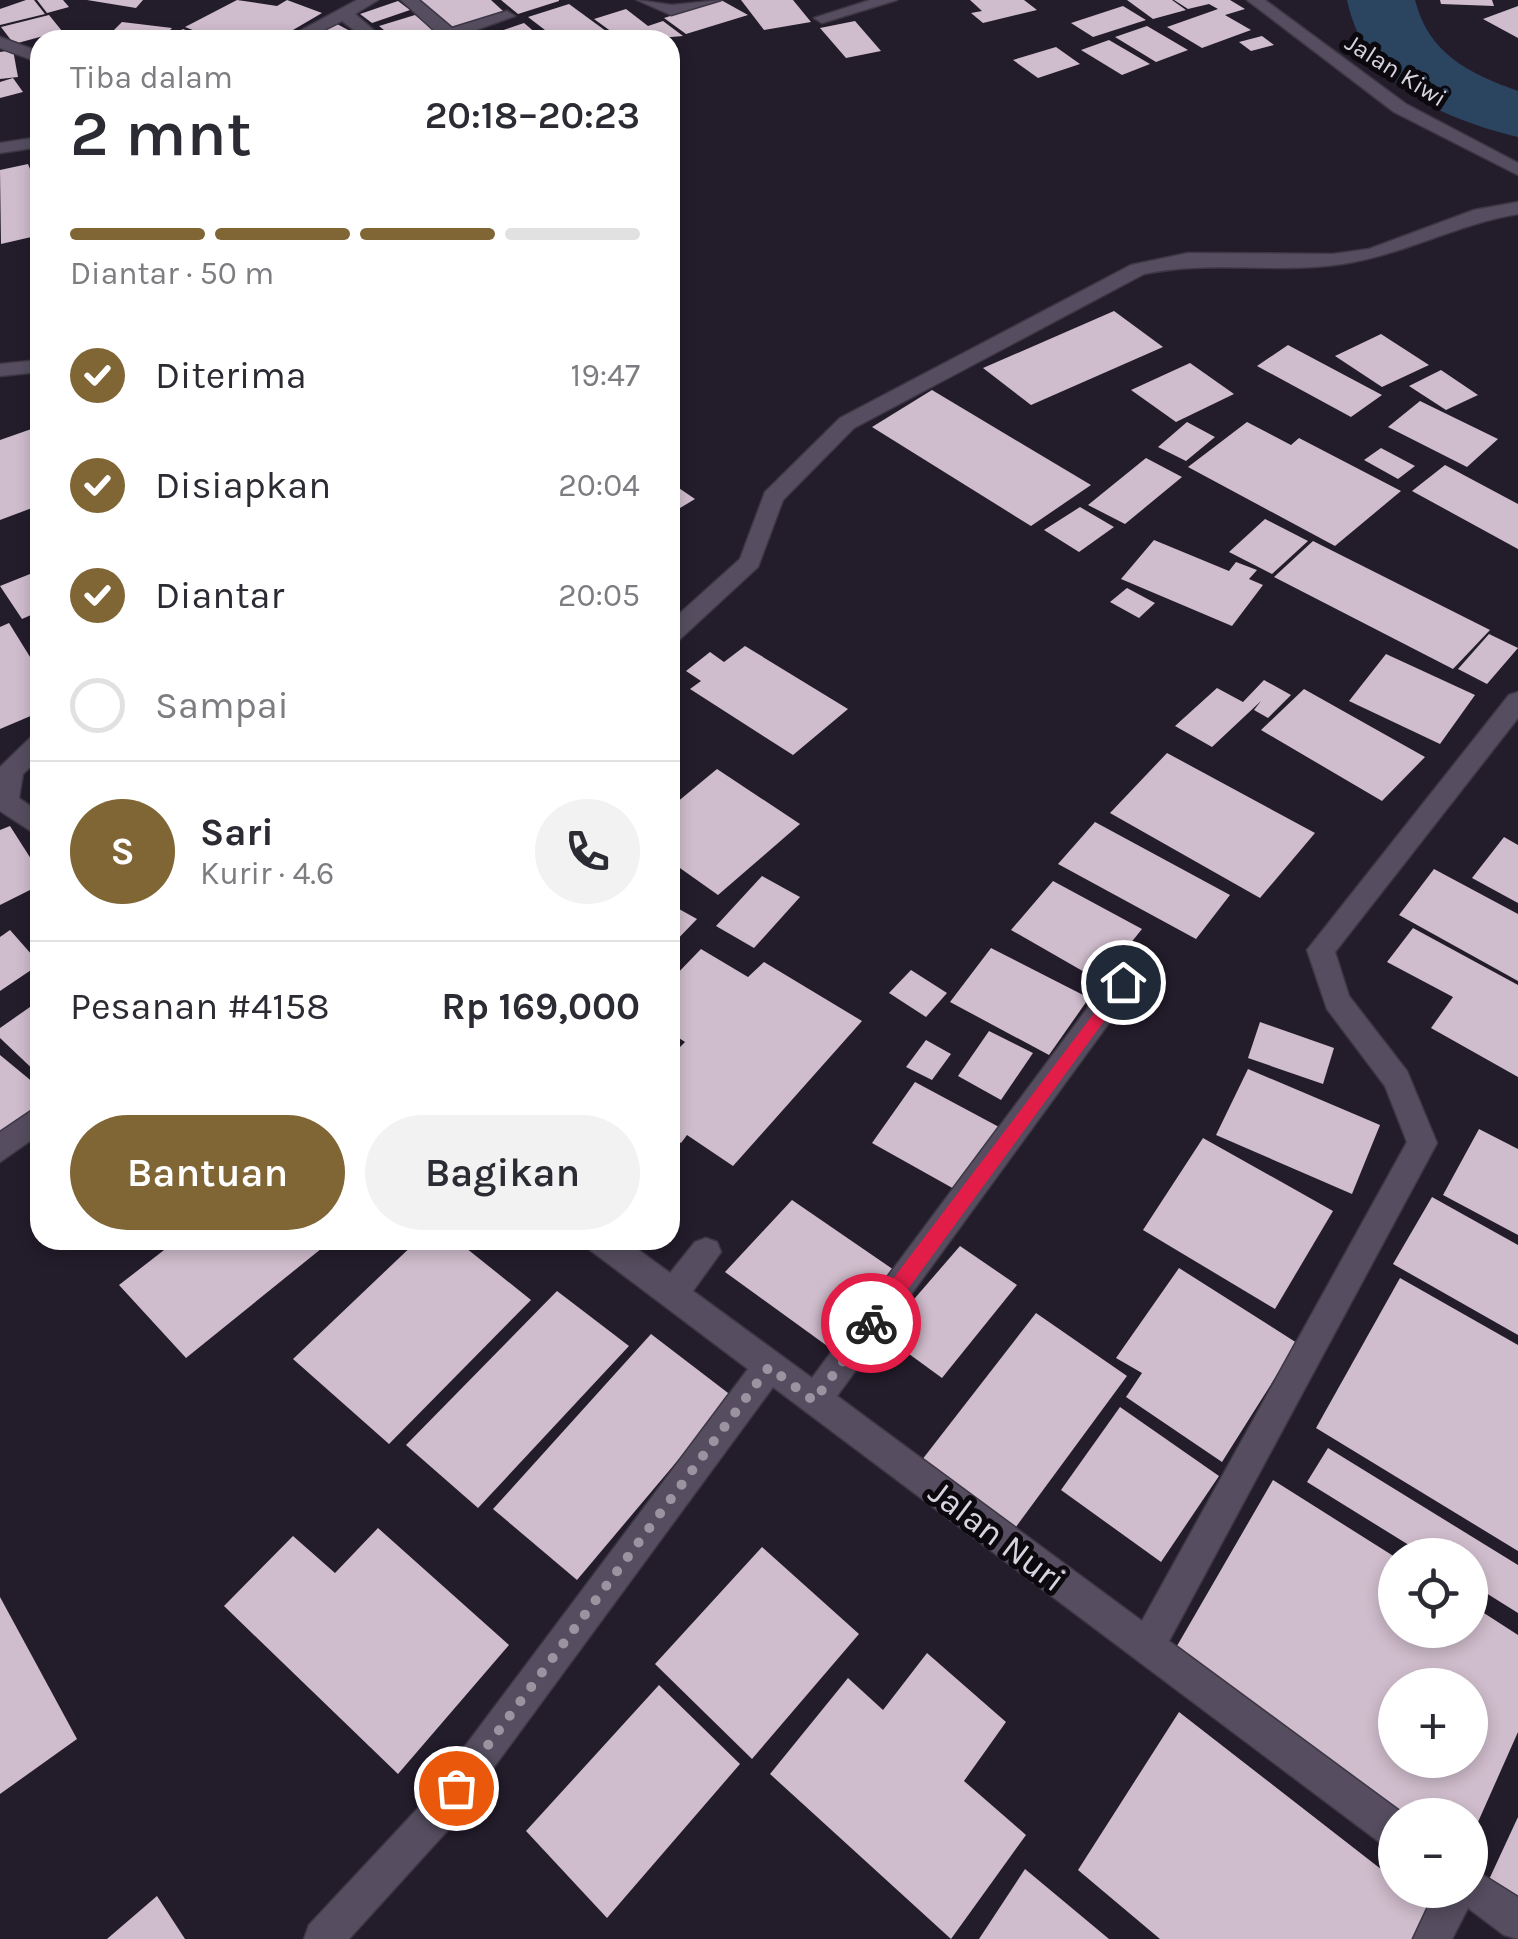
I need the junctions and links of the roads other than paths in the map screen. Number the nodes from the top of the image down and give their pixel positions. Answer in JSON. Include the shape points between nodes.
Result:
{"nodes":[{"id":1,"x":370,"y":0,"type":"edge"},
{"id":2,"x":409,"y":0,"type":"edge"},
{"id":3,"x":646,"y":0,"type":"edge"},
{"id":4,"x":713,"y":0,"type":"edge"},
{"id":5,"x":889,"y":0,"type":"edge"},
{"id":6,"x":1255,"y":0,"type":"edge"},
{"id":7,"x":344,"y":14,"type":"junction"},
{"id":8,"x":507,"y":16,"type":"dead end"},
{"id":9,"x":822,"y":18,"type":"dead end"},
{"id":10,"x":311,"y":30,"type":"edge"},
{"id":11,"x":364,"y":30,"type":"edge"},
{"id":12,"x":434,"y":30,"type":"edge"},
{"id":13,"x":462,"y":30,"type":"edge"},
{"id":14,"x":0,"y":42,"type":"edge"},
{"id":15,"x":30,"y":54,"type":"edge"},
{"id":16,"x":30,"y":144,"type":"edge"},
{"id":17,"x":0,"y":148,"type":"edge"},
{"id":18,"x":1518,"y":170,"type":"edge"},
{"id":19,"x":1518,"y":208,"type":"edge"},
{"id":20,"x":30,"y":367,"type":"edge"},
{"id":21,"x":0,"y":370,"type":"edge"},
{"id":22,"x":680,"y":627,"type":"edge"},
{"id":23,"x":1518,"y":701,"type":"edge"},
{"id":24,"x":30,"y":752,"type":"edge"},
{"id":25,"x":3,"y":803,"type":"edge"},
{"id":26,"x":30,"y":821,"type":"edge"},
{"id":27,"x":1123,"y":982,"type":"dead end"},
{"id":28,"x":30,"y":1125,"type":"edge"},
{"id":29,"x":0,"y":1149,"type":"edge"},
{"id":30,"x":615,"y":1250,"type":"edge"},
{"id":31,"x":706,"y":1252,"type":"dead end"},
{"id":32,"x":672,"y":1292,"type":"junction"},
{"id":33,"x":769,"y":1367,"type":"junction"},
{"id":34,"x":814,"y":1401,"type":"junction"},
{"id":35,"x":1147,"y":1647,"type":"junction"},
{"id":36,"x":1378,"y":1818,"type":"edge"},
{"id":37,"x":1488,"y":1899,"type":"edge"},
{"id":38,"x":1447,"y":1908,"type":"edge"},
{"id":39,"x":1518,"y":1921,"type":"edge"},
{"id":40,"x":323,"y":1939,"type":"edge"},
{"id":41,"x":1432,"y":1939,"type":"edge"}],
"edges":[{"from":1,"to":7,"type":"street"},
{"from":2,"to":12,"type":"street"},
{"from":3,"to":4,"type":"street","via":[[671,10]]},
{"from":5,"to":9,"type":"street"},
{"from":6,"to":18,"type":"street","name":"Jalan Kiwi","via":[[1400,108]]},
{"from":7,"to":10,"type":"street"},
{"from":7,"to":11,"type":"street"},
{"from":8,"to":13,"type":"street"},
{"from":14,"to":15,"type":"street"},
{"from":16,"to":17,"type":"street"},
{"from":19,"to":22,"type":"street","via":[[1481,214],[1360,256],[1188,259],[1138,269],[847,422],[773,497],[750,562]]},
{"from":20,"to":21,"type":"street"},
{"from":23,"to":35,"type":"street","via":[[1322,950],[1337,1000],[1398,1080],[1422,1143]]},
{"from":24,"to":25,"type":"street","via":[[11,770]]},
{"from":25,"to":26,"type":"street"},
{"from":27,"to":34,"type":"street"},
{"from":28,"to":29,"type":"street"},
{"from":30,"to":32,"type":"street","name":"Jalan Nuri"},
{"from":31,"to":32,"type":"street"},
{"from":32,"to":33,"type":"street","name":"Jalan Nuri"},
{"from":33,"to":34,"type":"street","name":"Jalan Nuri"},
{"from":33,"to":40,"type":"street","via":[[434,1818]]},
{"from":34,"to":35,"type":"street","name":"Jalan Nuri"},
{"from":35,"to":36,"type":"street","name":"Jalan Nuri"},
{"from":37,"to":39,"type":"street"},
{"from":38,"to":41,"type":"street"}]}
